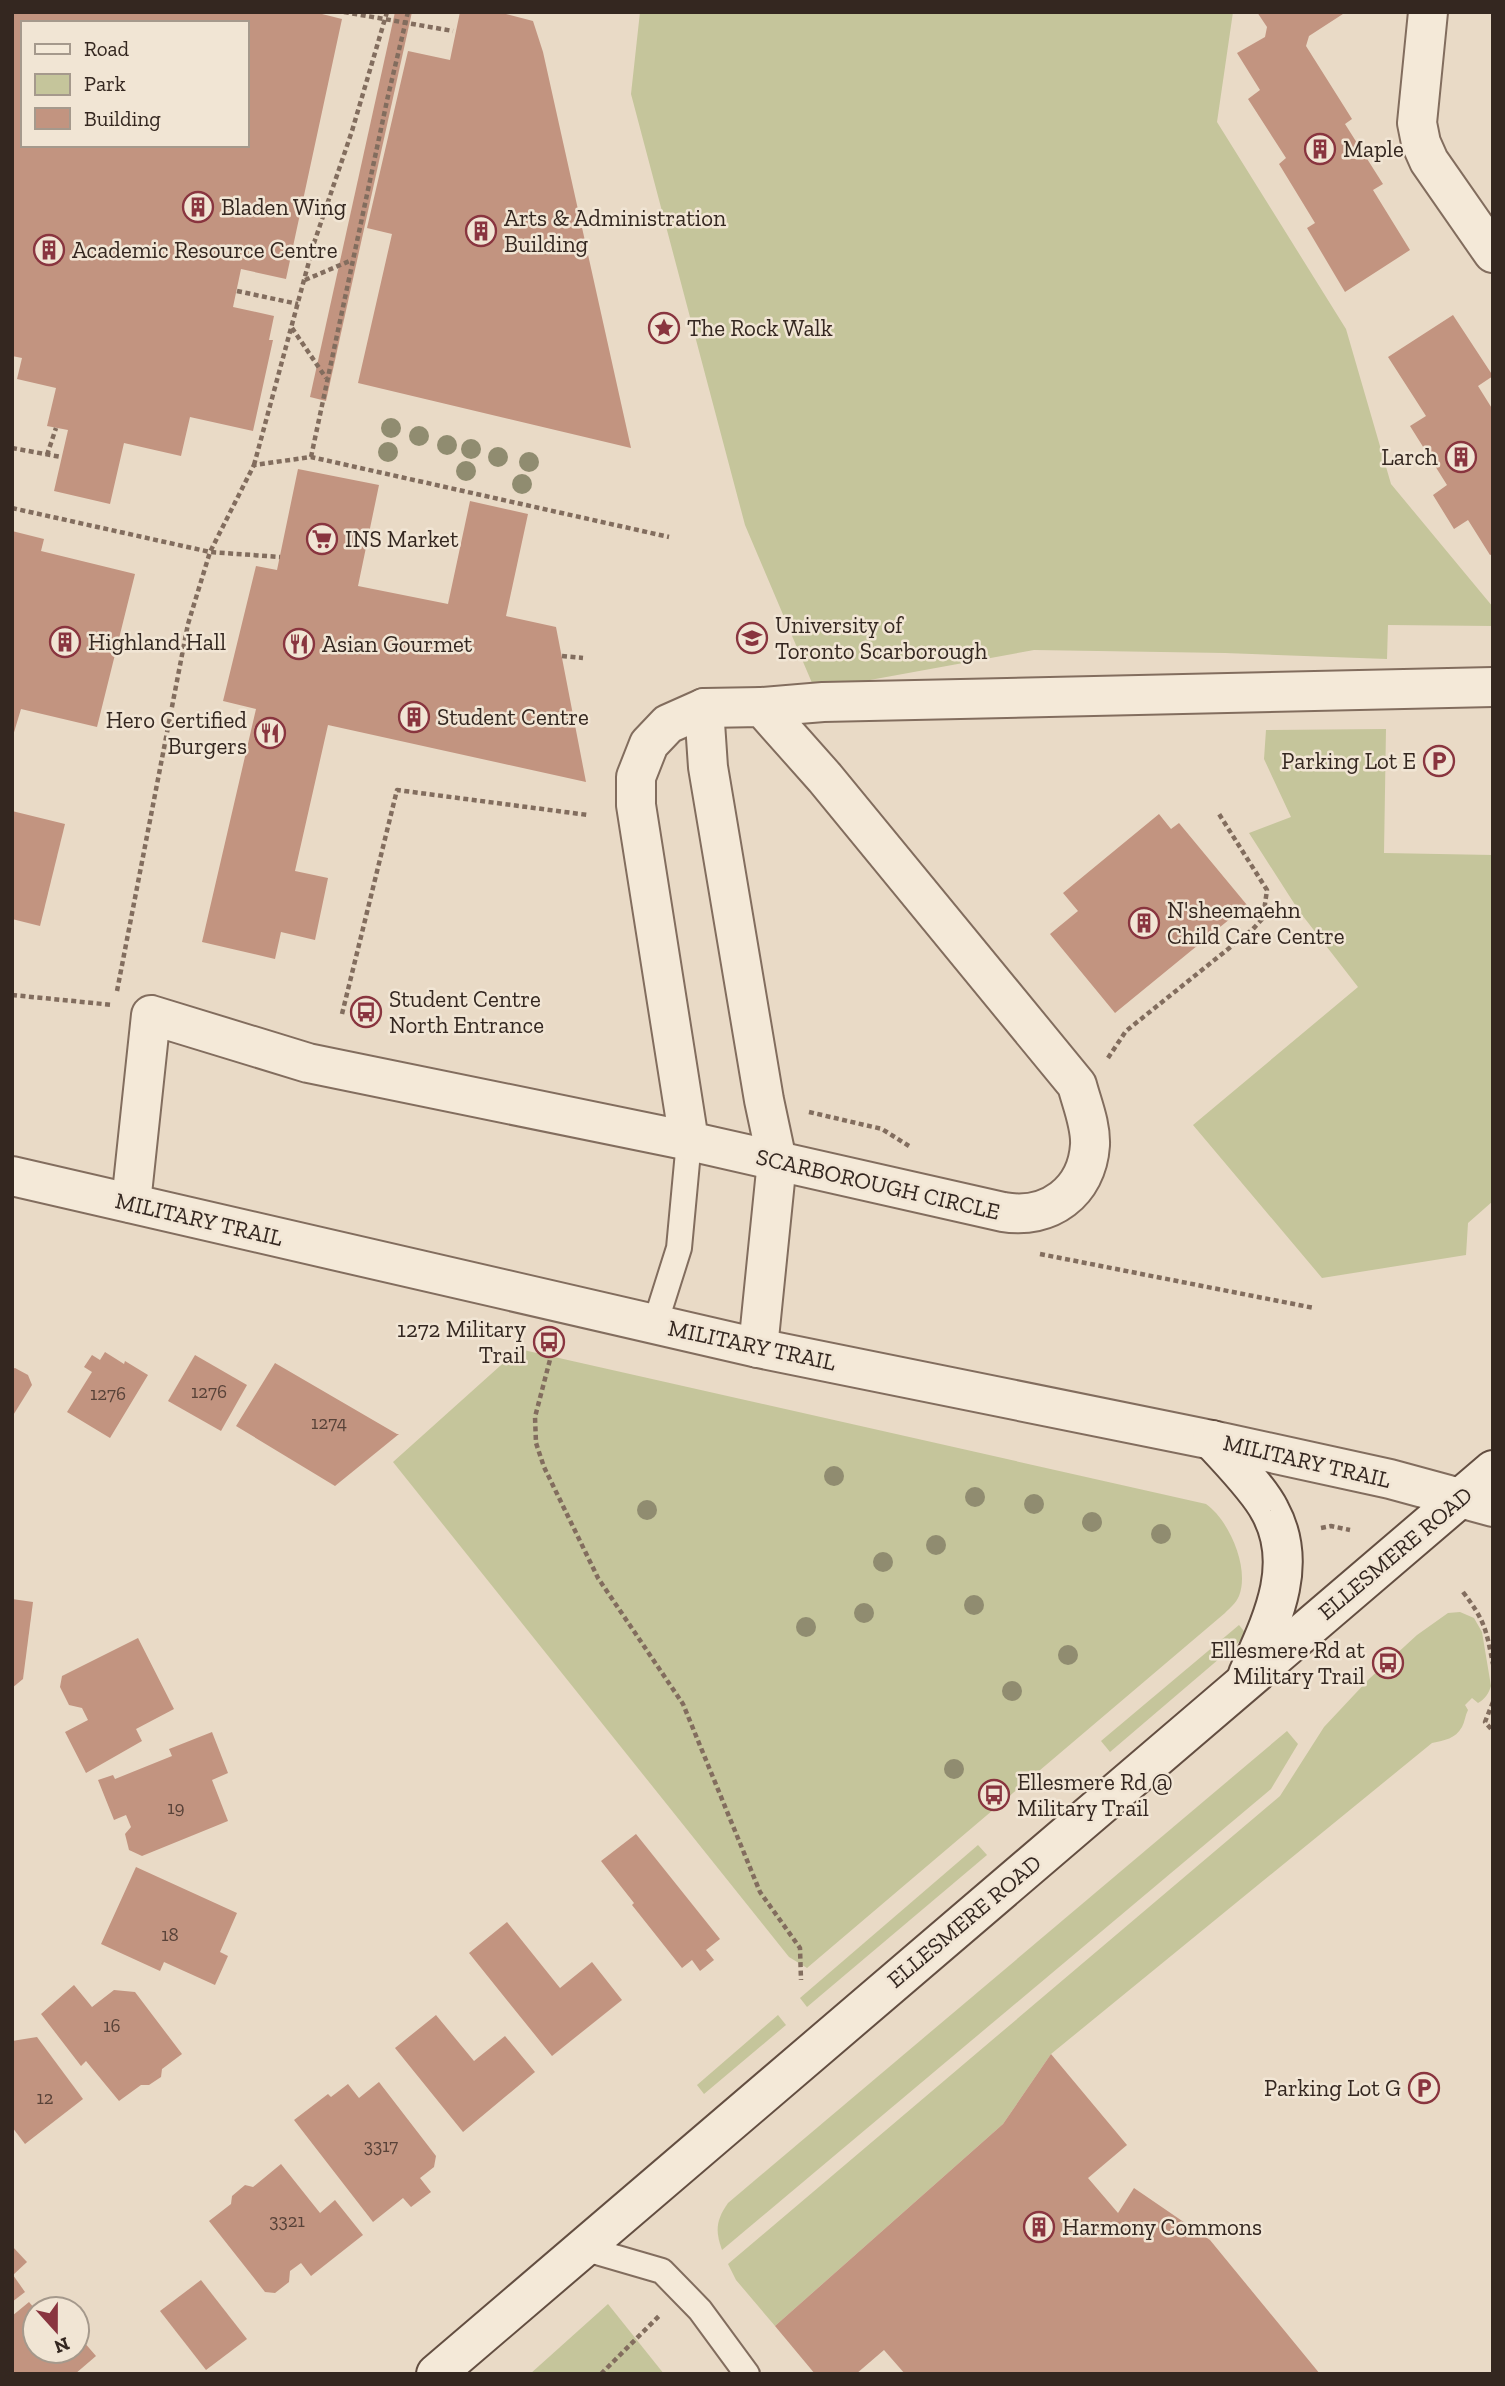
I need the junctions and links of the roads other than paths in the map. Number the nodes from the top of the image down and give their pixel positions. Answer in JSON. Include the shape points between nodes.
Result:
{"nodes":[{"id":1,"x":1428,"y":12,"type":"edge"},
{"id":2,"x":1493,"y":253,"type":"edge"},
{"id":3,"x":1493,"y":687,"type":"edge"},
{"id":4,"x":762,"y":707,"type":"junction"},
{"id":5,"x":704,"y":708,"type":"junction"},
{"id":6,"x":689,"y":1141,"type":"junction"},
{"id":7,"x":777,"y":1161,"type":"junction"},
{"id":8,"x":12,"y":1176,"type":"edge"},
{"id":9,"x":131,"y":1203,"type":"junction"},
{"id":10,"x":655,"y":1324,"type":"junction"},
{"id":11,"x":758,"y":1348,"type":"junction"},
{"id":12,"x":1212,"y":1440,"type":"junction"},
{"id":13,"x":1493,"y":1470,"type":"edge"},
{"id":14,"x":1476,"y":1503,"type":"edge"},
{"id":15,"x":1244,"y":1684,"type":"junction"},
{"id":16,"x":583,"y":2248,"type":"junction"},
{"id":17,"x":436,"y":2374,"type":"edge"},
{"id":18,"x":747,"y":2374,"type":"edge"}],
"edges":[{"from":1,"to":2,"type":"street","via":[[1417,123],[1421,143]]},
{"from":3,"to":4,"type":"street","via":[[832,701]]},
{"from":4,"to":5,"type":"street"},
{"from":4,"to":7,"type":"street","name":"SCARBOROUGH CIRCLE","via":[[1077,1086],[1090,1143],[1086,1167],[1065,1199],[1049,1208],[1015,1215]]},
{"from":5,"to":6,"type":"street","via":[[668,724],[649,744],[636,777],[636,805]]},
{"from":5,"to":7,"type":"street","via":[[708,767]]},
{"from":6,"to":7,"type":"street","name":"SCARBOROUGH CIRCLE"},
{"from":6,"to":9,"type":"street","name":"SCARBOROUGH CIRCLE","via":[[308,1063],[151,1015]]},
{"from":6,"to":10,"type":"lane","via":[[679,1248]]},
{"from":7,"to":11,"type":"street"},
{"from":8,"to":9,"type":"street","name":"MILITARY TRAIL"},
{"from":9,"to":10,"type":"street","name":"MILITARY TRAIL"},
{"from":10,"to":11,"type":"street","name":"MILITARY TRAIL"},
{"from":11,"to":12,"type":"street","name":"MILITARY TRAIL"},
{"from":12,"to":14,"type":"street","name":"MILITARY TRAIL"},
{"from":12,"to":15,"type":"street","via":[[1269,1508],[1282,1550],[1279,1598]]},
{"from":13,"to":14,"type":"street","name":"ELLESMERE ROAD"},
{"from":14,"to":15,"type":"street","name":"ELLESMERE ROAD"},
{"from":15,"to":16,"type":"street","name":"ELLESMERE ROAD"},
{"from":16,"to":17,"type":"street","name":"ELLESMERE ROAD"},
{"from":16,"to":18,"type":"lane","via":[[662,2271],[700,2310]]}]}
